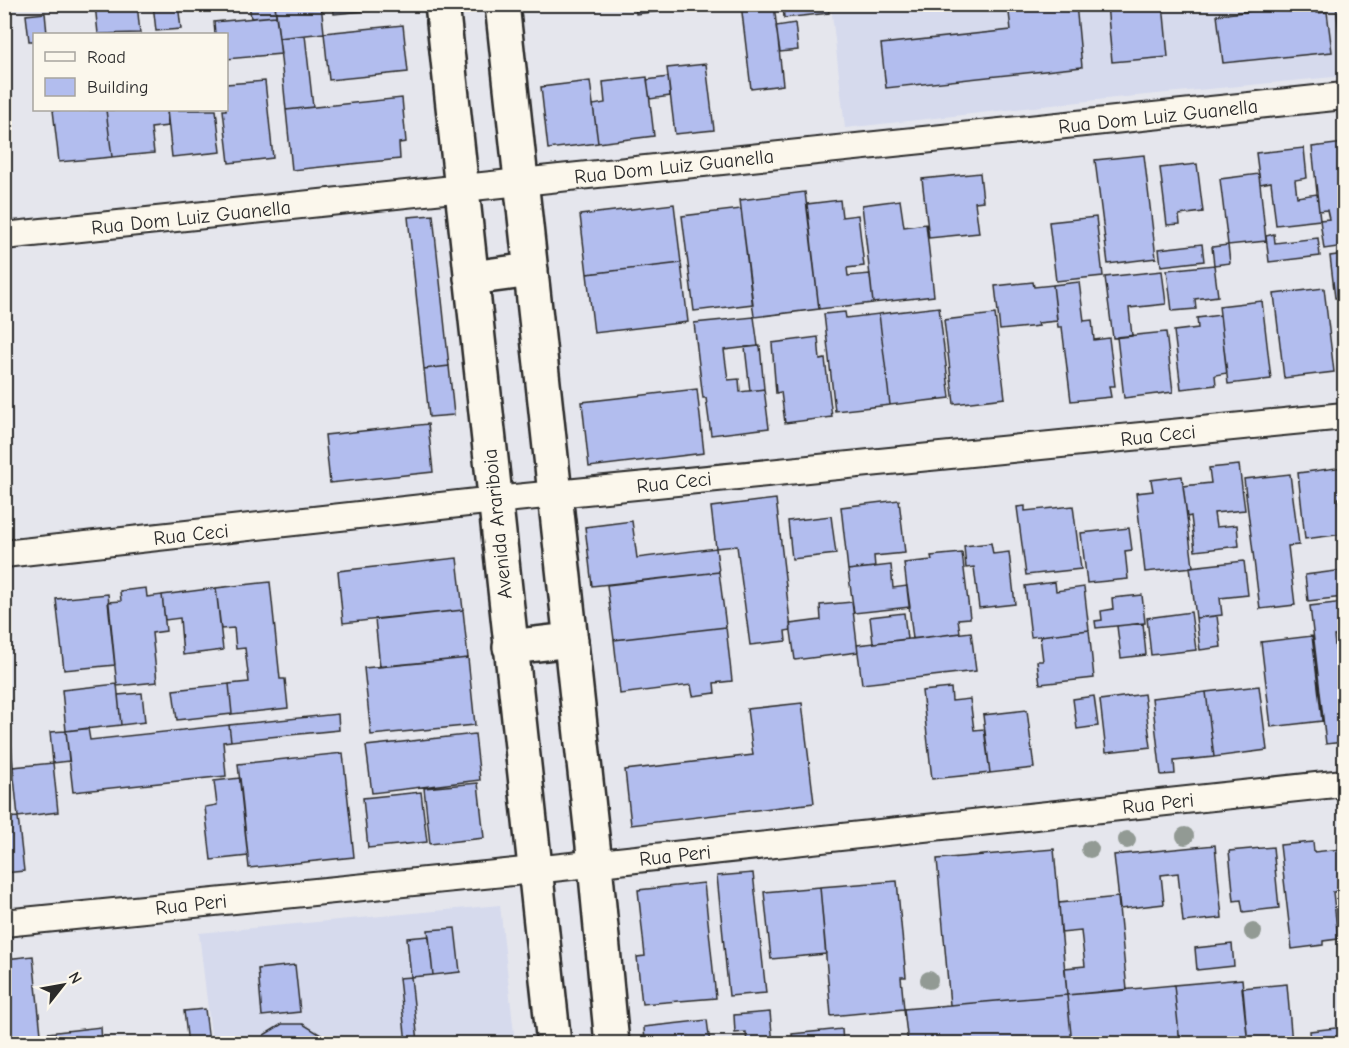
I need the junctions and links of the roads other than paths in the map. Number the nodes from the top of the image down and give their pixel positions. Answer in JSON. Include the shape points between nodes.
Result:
{"nodes":[{"id":1,"x":442,"y":4,"type":"edge"},
{"id":2,"x":502,"y":4,"type":"edge"},
{"id":3,"x":1344,"y":96,"type":"edge"},
{"id":4,"x":521,"y":182,"type":"junction"},
{"id":5,"x":461,"y":190,"type":"junction"},
{"id":6,"x":4,"y":236,"type":"edge"},
{"id":7,"x":531,"y":270,"type":"junction"},
{"id":8,"x":471,"y":278,"type":"junction"},
{"id":9,"x":1344,"y":416,"type":"edge"},
{"id":10,"x":555,"y":494,"type":"junction"},
{"id":11,"x":495,"y":500,"type":"junction"},
{"id":12,"x":4,"y":554,"type":"edge"},
{"id":13,"x":571,"y":640,"type":"junction"},
{"id":14,"x":510,"y":646,"type":"junction"},
{"id":15,"x":1344,"y":783,"type":"edge"},
{"id":16,"x":595,"y":864,"type":"junction"},
{"id":17,"x":534,"y":870,"type":"junction"},
{"id":18,"x":4,"y":923,"type":"edge"},
{"id":19,"x":554,"y":1044,"type":"edge"},
{"id":20,"x":612,"y":1044,"type":"edge"}],
"edges":[{"from":1,"to":5,"type":"main road","name":"Avenida Arariboia"},
{"from":2,"to":4,"type":"main road"},
{"from":3,"to":4,"type":"street","name":"Rua Dom Luiz Guanella"},
{"from":4,"to":5,"type":"street","name":"Rua Dom Luiz Guanella"},
{"from":4,"to":7,"type":"main road"},
{"from":5,"to":6,"type":"street","name":"Rua Dom Luiz Guanella"},
{"from":5,"to":8,"type":"main road","name":"Avenida Arariboia"},
{"from":7,"to":8,"type":"main road"},
{"from":7,"to":10,"type":"main road"},
{"from":8,"to":11,"type":"main road","name":"Avenida Arariboia"},
{"from":9,"to":10,"type":"street","name":"Rua Ceci"},
{"from":10,"to":11,"type":"street","name":"Rua Ceci"},
{"from":10,"to":13,"type":"main road"},
{"from":11,"to":12,"type":"street","name":"Rua Ceci"},
{"from":11,"to":14,"type":"main road","name":"Avenida Arariboia"},
{"from":13,"to":14,"type":"main road"},
{"from":13,"to":16,"type":"main road"},
{"from":14,"to":17,"type":"main road","name":"Avenida Arariboia"},
{"from":15,"to":16,"type":"street","name":"Rua Peri"},
{"from":16,"to":17,"type":"street","name":"Rua Peri"},
{"from":16,"to":20,"type":"main road"},
{"from":17,"to":18,"type":"street","name":"Rua Peri"},
{"from":17,"to":19,"type":"main road","name":"Avenida Arariboia"}]}
